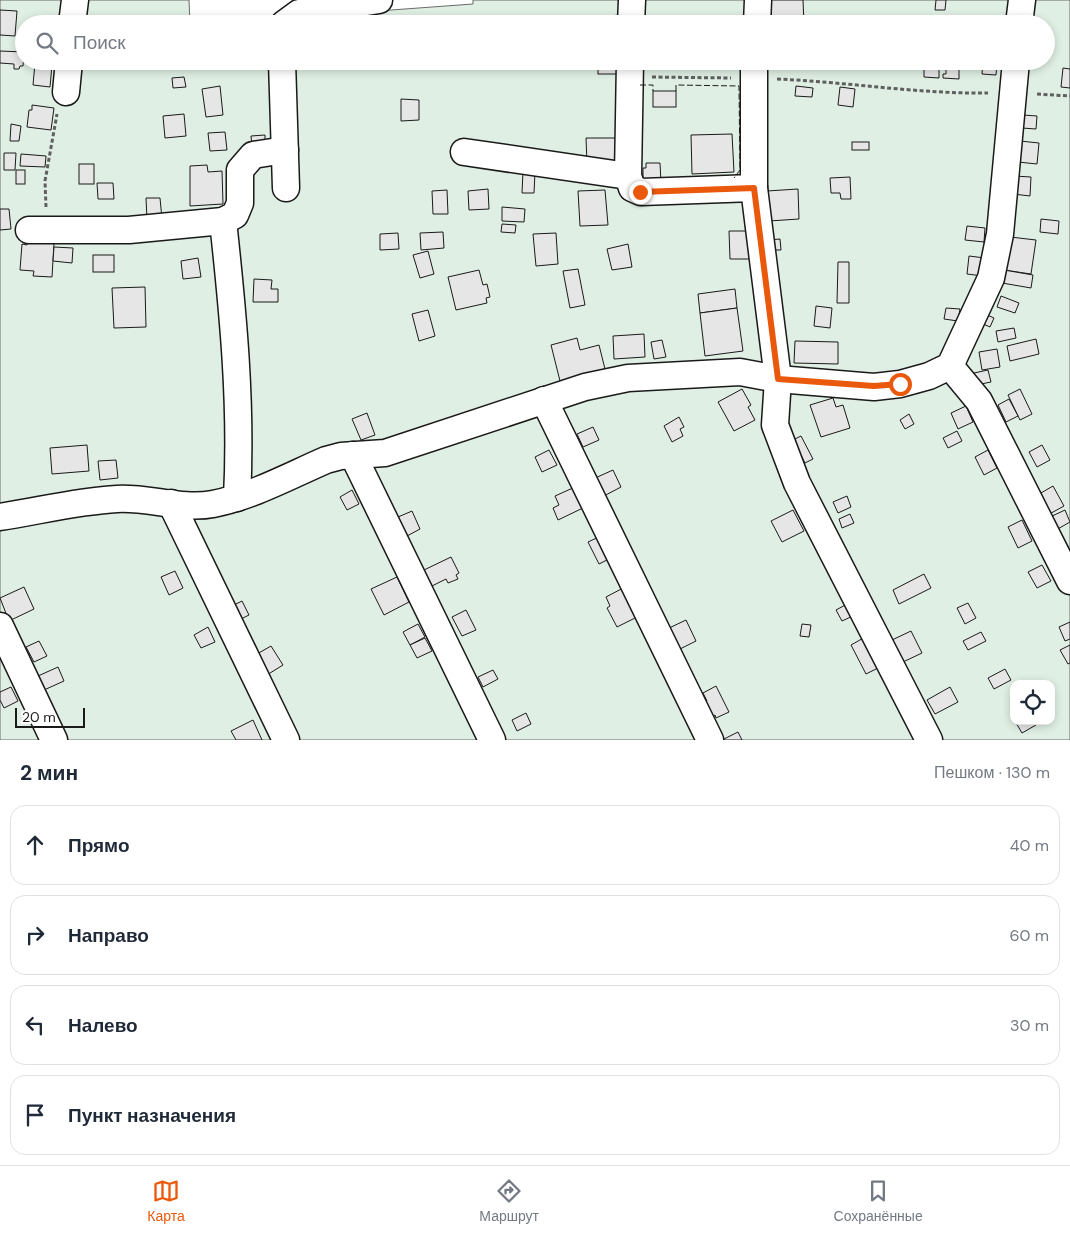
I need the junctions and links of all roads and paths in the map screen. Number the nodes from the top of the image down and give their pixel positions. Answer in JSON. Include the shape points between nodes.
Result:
{"nodes":[{"id":1,"x":75,"y":0,"type":"edge"},
{"id":2,"x":380,"y":0,"type":"edge"},
{"id":3,"x":632,"y":0,"type":"edge"},
{"id":4,"x":758,"y":0,"type":"edge"},
{"id":5,"x":1022,"y":0,"type":"edge"},
{"id":6,"x":73,"y":15,"type":"edge"},
{"id":7,"x":296,"y":15,"type":"edge"},
{"id":8,"x":631,"y":15,"type":"edge"},
{"id":9,"x":757,"y":15,"type":"edge"},
{"id":10,"x":1020,"y":15,"type":"edge"},
{"id":11,"x":68,"y":70,"type":"edge"},
{"id":12,"x":282,"y":70,"type":"edge"},
{"id":13,"x":630,"y":70,"type":"edge"},
{"id":14,"x":754,"y":70,"type":"edge"},
{"id":15,"x":1015,"y":70,"type":"edge"},
{"id":16,"x":66,"y":92,"type":"joint"},
{"id":17,"x":1013,"y":93,"type":"junction"},
{"id":18,"x":1070,"y":96,"type":"edge"},
{"id":19,"x":285,"y":150,"type":"junction"},
{"id":20,"x":464,"y":152,"type":"dead end"},
{"id":21,"x":628,"y":176,"type":"junction"},
{"id":22,"x":286,"y":188,"type":"dead end"},
{"id":23,"x":754,"y":188,"type":"junction"},
{"id":24,"x":223,"y":221,"type":"junction"},
{"id":25,"x":38,"y":229,"type":"joint"},
{"id":26,"x":950,"y":366,"type":"junction"},
{"id":27,"x":778,"y":379,"type":"junction"},
{"id":28,"x":544,"y":400,"type":"junction"},
{"id":29,"x":353,"y":455,"type":"junction"},
{"id":30,"x":237,"y":498,"type":"junction"},
{"id":31,"x":171,"y":503,"type":"junction"},
{"id":32,"x":0,"y":516,"type":"edge"},
{"id":33,"x":1070,"y":581,"type":"edge"},
{"id":34,"x":0,"y":626,"type":"edge"},
{"id":35,"x":54,"y":740,"type":"edge"},
{"id":36,"x":286,"y":740,"type":"edge"},
{"id":37,"x":492,"y":740,"type":"edge"},
{"id":38,"x":710,"y":740,"type":"edge"},
{"id":39,"x":929,"y":740,"type":"edge"}],
"edges":[{"from":1,"to":6,"type":"lane"},
{"from":2,"to":7,"type":"lane"},
{"from":3,"to":8,"type":"lane"},
{"from":4,"to":9,"type":"lane"},
{"from":5,"to":10,"type":"lane"},
{"from":11,"to":16,"type":"lane"},
{"from":12,"to":19,"type":"lane"},
{"from":13,"to":21,"type":"lane"},
{"from":14,"to":17,"type":"path","via":[[915,91]]},
{"from":14,"to":23,"type":"lane"},
{"from":15,"to":17,"type":"lane"},
{"from":16,"to":25,"type":"path","via":[[58,111]]},
{"from":17,"to":18,"type":"path"},
{"from":17,"to":26,"type":"lane","via":[[1000,234],[991,278]]},
{"from":19,"to":22,"type":"lane"},
{"from":19,"to":24,"type":"lane","via":[[253,155],[240,170],[240,203],[235,216]]},
{"from":20,"to":21,"type":"lane"},
{"from":21,"to":23,"type":"lane","via":[[632,188],[640,192]]},
{"from":23,"to":27,"type":"lane"},
{"from":24,"to":25,"type":"lane","via":[[129,230]]},
{"from":24,"to":30,"type":"lane","via":[[236,364],[240,445]]},
{"from":26,"to":27,"type":"lane","via":[[900,384],[874,386]]},
{"from":26,"to":33,"type":"lane","via":[[979,402]]},
{"from":27,"to":28,"type":"lane","via":[[740,372],[628,378]]},
{"from":27,"to":39,"type":"lane","via":[[776,425],[797,483]]},
{"from":28,"to":29,"type":"lane","via":[[386,453]]},
{"from":28,"to":38,"type":"lane"},
{"from":29,"to":30,"type":"lane","via":[[326,460]]},
{"from":29,"to":37,"type":"lane"},
{"from":30,"to":31,"type":"lane","via":[[210,504]]},
{"from":31,"to":32,"type":"lane","via":[[142,498],[116,499]]},
{"from":31,"to":36,"type":"lane"},
{"from":34,"to":35,"type":"lane"}]}
